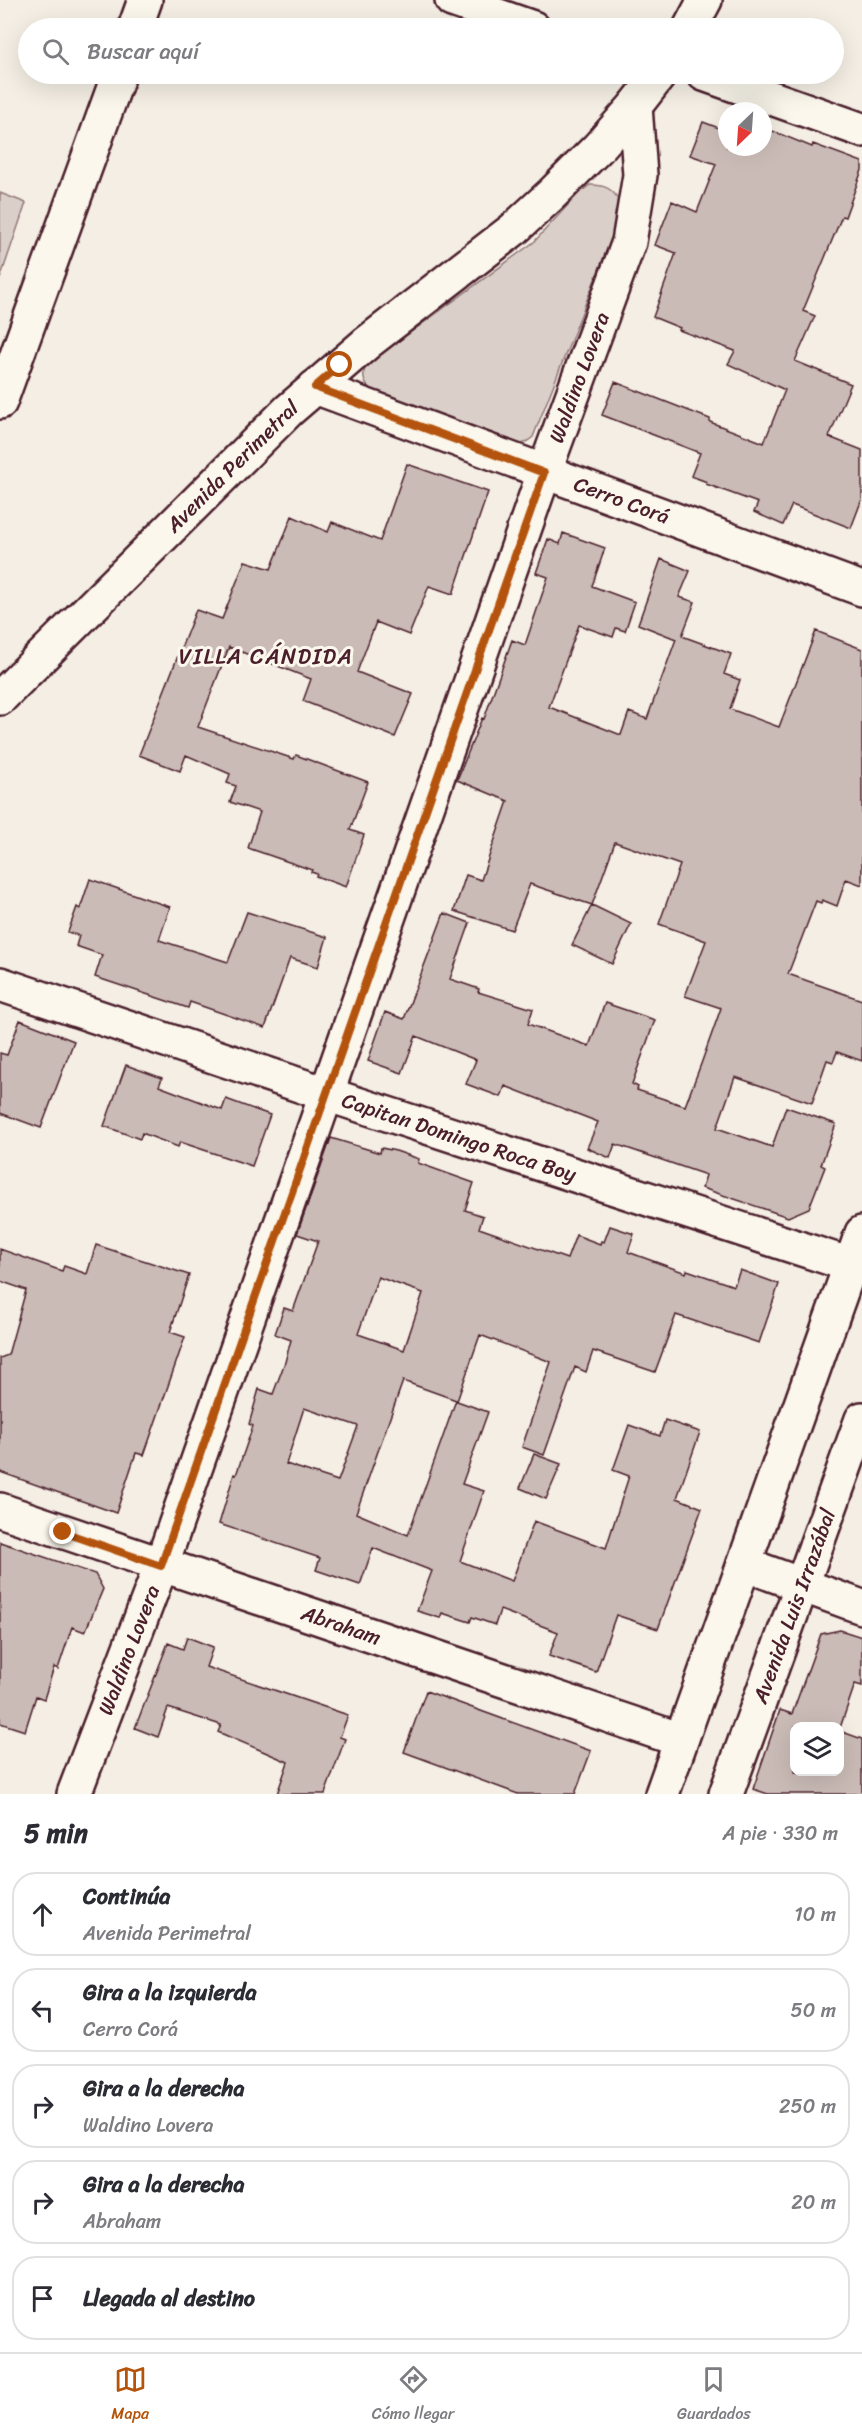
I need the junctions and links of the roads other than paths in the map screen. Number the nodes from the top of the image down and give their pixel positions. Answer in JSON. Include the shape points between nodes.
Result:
{"nodes":[{"id":1,"x":145,"y":0,"type":"edge"},
{"id":2,"x":452,"y":0,"type":"edge"},
{"id":3,"x":705,"y":0,"type":"edge"},
{"id":4,"x":139,"y":18,"type":"edge"},
{"id":5,"x":504,"y":18,"type":"edge"},
{"id":6,"x":695,"y":18,"type":"edge"},
{"id":7,"x":115,"y":84,"type":"edge"},
{"id":8,"x":652,"y":84,"type":"edge"},
{"id":9,"x":732,"y":84,"type":"edge"},
{"id":10,"x":635,"y":106,"type":"junction"},
{"id":11,"x":862,"y":130,"type":"edge"},
{"id":12,"x":315,"y":387,"type":"junction"},
{"id":13,"x":0,"y":402,"type":"edge"},
{"id":14,"x":544,"y":473,"type":"junction"},
{"id":15,"x":862,"y":589,"type":"edge"},
{"id":16,"x":0,"y":698,"type":"edge"},
{"id":17,"x":0,"y":984,"type":"edge"},
{"id":18,"x":327,"y":1094,"type":"junction"},
{"id":19,"x":862,"y":1233,"type":"edge"},
{"id":20,"x":851,"y":1265,"type":"junction"},
{"id":21,"x":862,"y":1419,"type":"edge"},
{"id":22,"x":0,"y":1510,"type":"edge"},
{"id":23,"x":744,"y":1564,"type":"junction"},
{"id":24,"x":161,"y":1566,"type":"junction"},
{"id":25,"x":803,"y":1586,"type":"junction"},
{"id":26,"x":862,"y":1607,"type":"edge"},
{"id":27,"x":681,"y":1740,"type":"junction"},
{"id":28,"x":74,"y":1794,"type":"edge"},
{"id":29,"x":662,"y":1794,"type":"edge"},
{"id":30,"x":726,"y":1794,"type":"edge"}],
"edges":[{"from":1,"to":4,"type":"main road"},
{"from":2,"to":5,"type":"main road"},
{"from":3,"to":6,"type":"main road"},
{"from":7,"to":13,"type":"main road"},
{"from":8,"to":10,"type":"main road","name":"Avenida Perimetral"},
{"from":9,"to":11,"type":"main road"},
{"from":10,"to":12,"type":"main road","name":"Avenida Perimetral","via":[[598,148],[514,229]]},
{"from":10,"to":14,"type":"main road","name":"Waldino Lovera","via":[[640,175],[629,242]]},
{"from":12,"to":14,"type":"main road","name":"Cerro Corá"},
{"from":12,"to":16,"type":"main road","name":"Avenida Perimetral"},
{"from":14,"to":15,"type":"main road","name":"Cerro Corá"},
{"from":14,"to":18,"type":"main road","name":"Waldino Lovera"},
{"from":17,"to":18,"type":"main road","name":"Capitan Domingo Roca Boy"},
{"from":18,"to":20,"type":"main road","name":"Capitan Domingo Roca Boy"},
{"from":18,"to":24,"type":"main road","name":"Waldino Lovera"},
{"from":19,"to":20,"type":"main road"},
{"from":20,"to":23,"type":"main road"},
{"from":21,"to":25,"type":"main road","name":"Avenida Luis Irrazábal"},
{"from":22,"to":24,"type":"main road","name":"Abraham"},
{"from":23,"to":25,"type":"main road"},
{"from":23,"to":27,"type":"main road"},
{"from":24,"to":27,"type":"main road","name":"Abraham"},
{"from":24,"to":28,"type":"main road","name":"Waldino Lovera"},
{"from":25,"to":26,"type":"main road"},
{"from":25,"to":30,"type":"main road","name":"Avenida Luis Irrazábal"},
{"from":27,"to":29,"type":"main road"}]}
